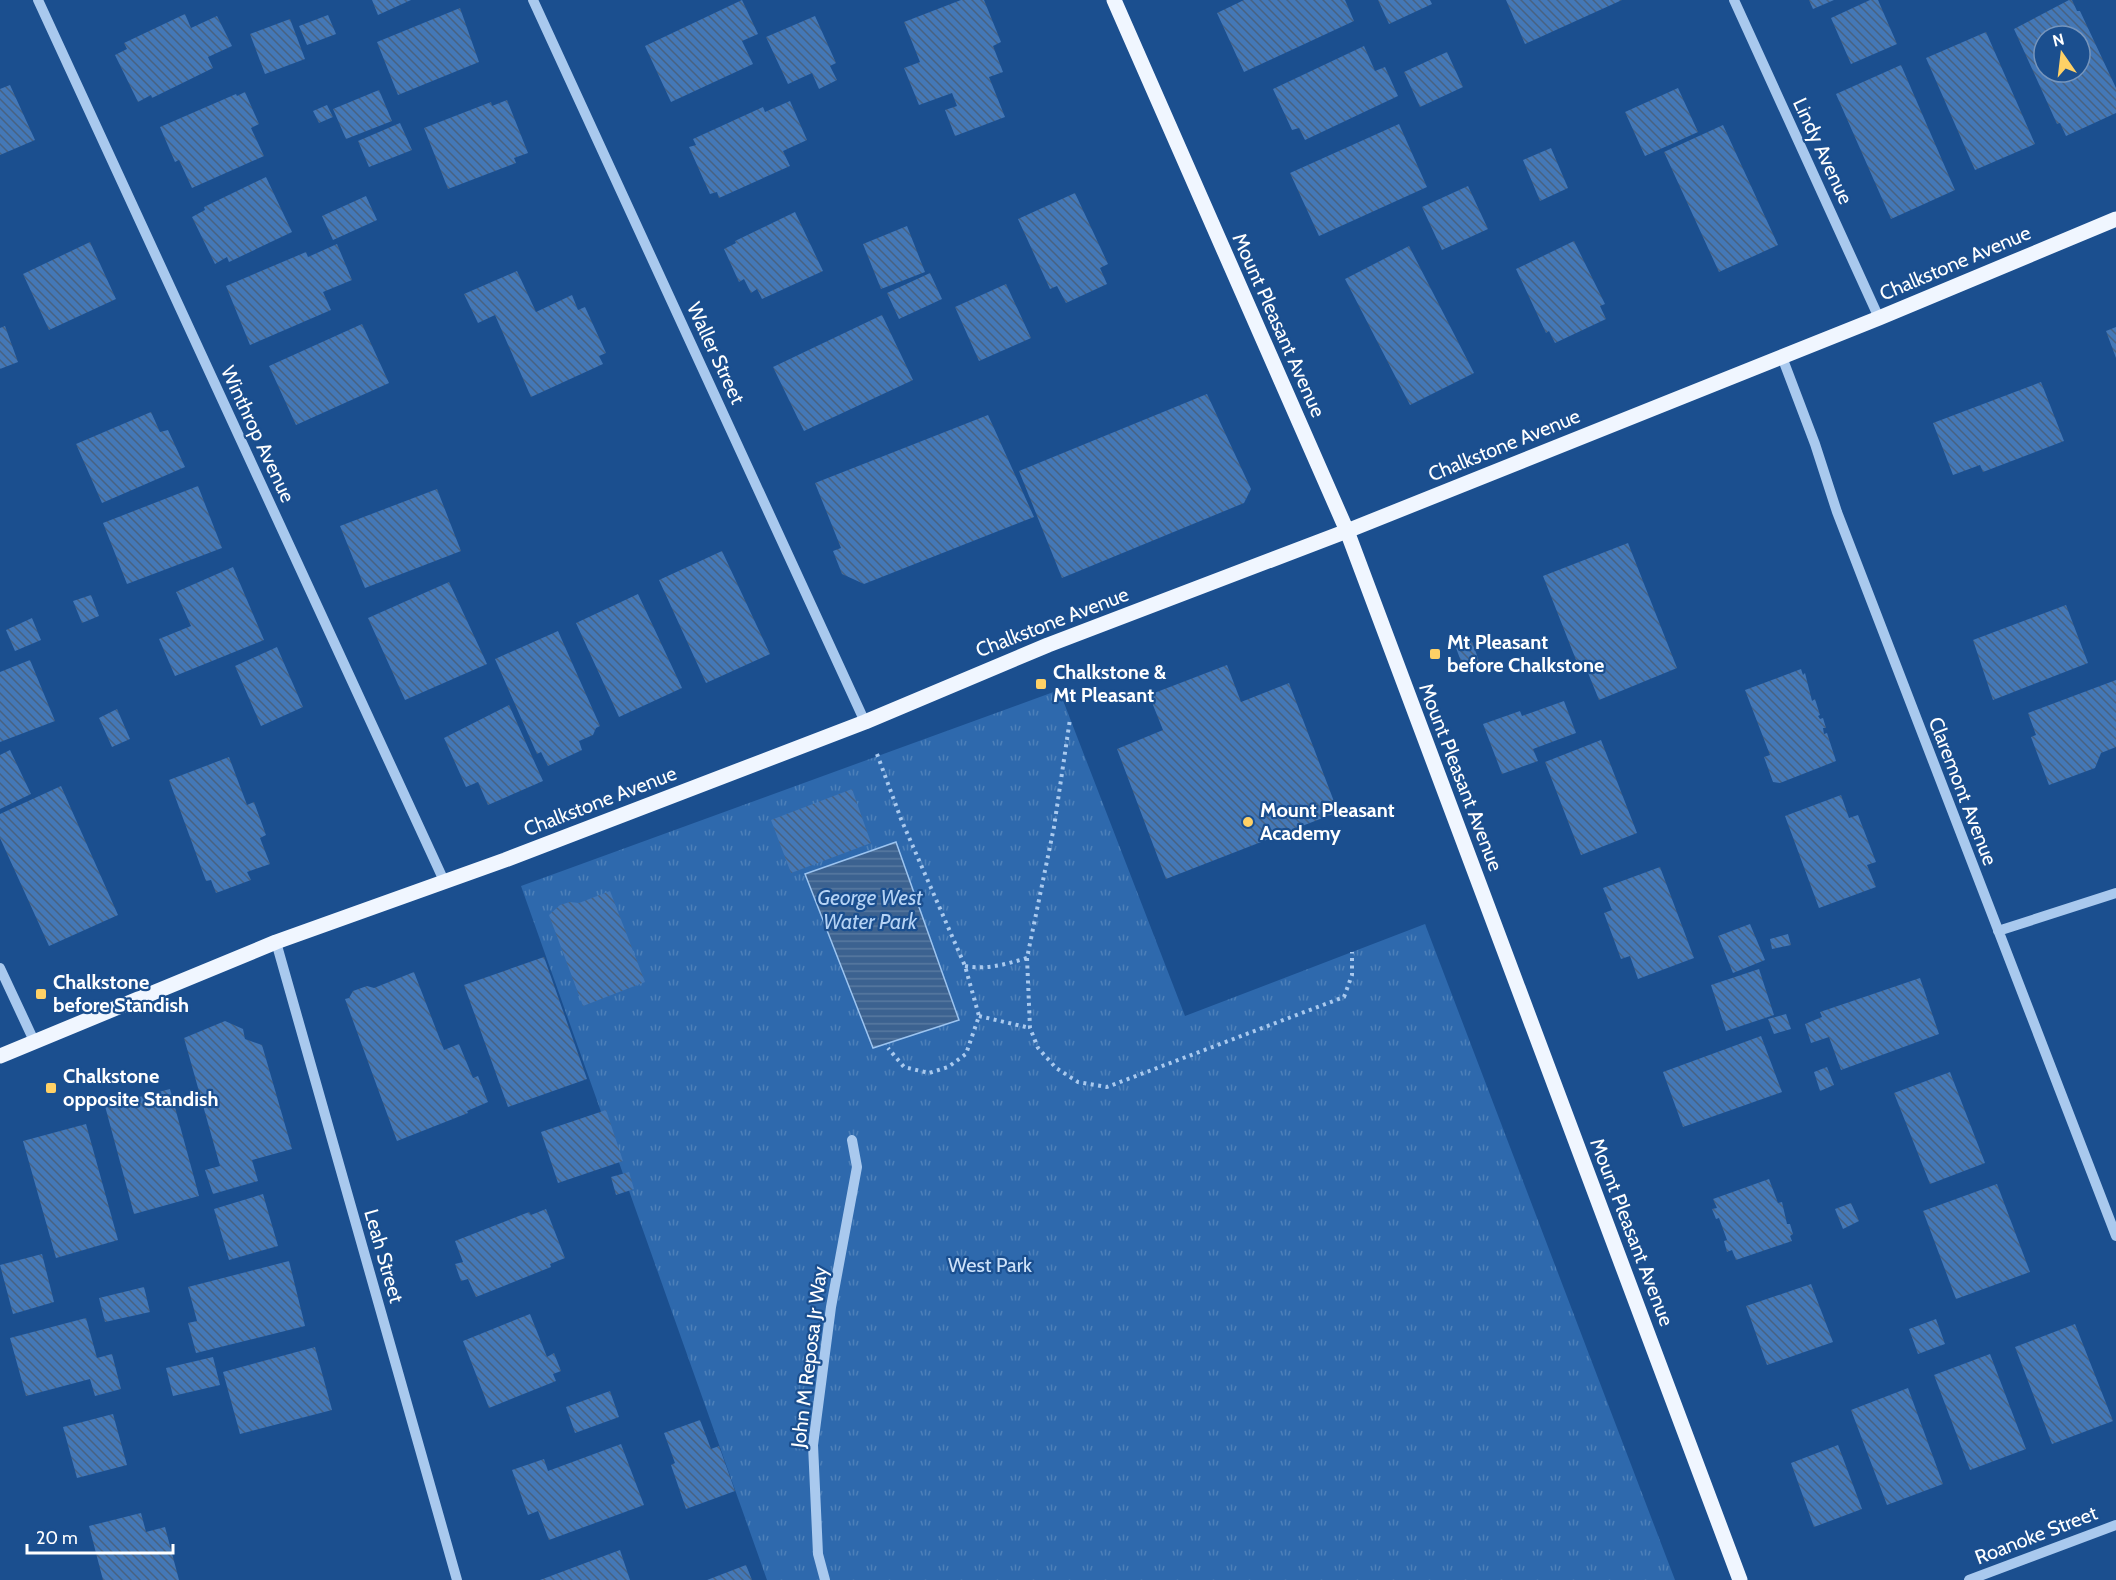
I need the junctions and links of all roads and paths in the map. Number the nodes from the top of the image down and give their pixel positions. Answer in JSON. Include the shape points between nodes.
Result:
{"nodes":[{"id":1,"x":38,"y":0,"type":"edge"},
{"id":2,"x":533,"y":0,"type":"edge"},
{"id":3,"x":1114,"y":0,"type":"edge"},
{"id":4,"x":1734,"y":0,"type":"edge"},
{"id":5,"x":2116,"y":219,"type":"edge"},
{"id":6,"x":1879,"y":318,"type":"junction"},
{"id":7,"x":1782,"y":357,"type":"junction"},
{"id":8,"x":1347,"y":531,"type":"junction"},
{"id":9,"x":1070,"y":719,"type":"dead end"},
{"id":10,"x":865,"y":722,"type":"junction"},
{"id":11,"x":445,"y":883,"type":"junction"},
{"id":12,"x":2116,"y":893,"type":"edge"},
{"id":13,"x":1998,"y":932,"type":"junction"},
{"id":14,"x":276,"y":942,"type":"junction"},
{"id":15,"x":1352,"y":952,"type":"dead end"},
{"id":16,"x":1027,"y":958,"type":"junction"},
{"id":17,"x":965,"y":966,"type":"junction"},
{"id":18,"x":0,"y":968,"type":"edge"},
{"id":19,"x":979,"y":1016,"type":"junction"},
{"id":20,"x":1030,"y":1028,"type":"junction"},
{"id":21,"x":35,"y":1043,"type":"junction"},
{"id":22,"x":888,"y":1048,"type":"dead end"},
{"id":23,"x":0,"y":1056,"type":"edge"},
{"id":24,"x":852,"y":1140,"type":"dead end"},
{"id":25,"x":2116,"y":1236,"type":"edge"},
{"id":26,"x":2116,"y":1525,"type":"edge"},
{"id":27,"x":457,"y":1580,"type":"edge"},
{"id":28,"x":825,"y":1580,"type":"edge"},
{"id":29,"x":1740,"y":1580,"type":"edge"},
{"id":30,"x":1969,"y":1580,"type":"edge"}],
"edges":[{"from":1,"to":11,"type":"street","name":"Winthrop Avenue"},
{"from":2,"to":10,"type":"street","name":"Waller Street"},
{"from":3,"to":8,"type":"main road","name":"Mount Pleasant Avenue"},
{"from":4,"to":6,"type":"street","name":"Lindy Avenue"},
{"from":5,"to":6,"type":"main road","name":"Chalkstone Avenue"},
{"from":6,"to":7,"type":"main road","name":"Chalkstone Avenue"},
{"from":7,"to":8,"type":"main road","name":"Chalkstone Avenue"},
{"from":7,"to":13,"type":"street","name":"Claremont Avenue","via":[[1837,512]]},
{"from":8,"to":10,"type":"main road","name":"Chalkstone Avenue","via":[[1048,645]]},
{"from":8,"to":29,"type":"main road","name":"Mount Pleasant Avenue"},
{"from":9,"to":16,"type":"path","via":[[1054,827]]},
{"from":10,"to":11,"type":"main road","name":"Chalkstone Avenue"},
{"from":10,"to":17,"type":"path","via":[[901,819]]},
{"from":11,"to":14,"type":"main road","name":"Chalkstone Avenue"},
{"from":12,"to":13,"type":"street"},
{"from":13,"to":25,"type":"street","name":"Claremont Avenue"},
{"from":14,"to":21,"type":"main road","name":"Chalkstone Avenue"},
{"from":14,"to":27,"type":"street","name":"Leah Street"},
{"from":15,"to":20,"type":"path","via":[[1352,975],[1344,997],[1107,1087],[1078,1082],[1056,1068],[1038,1048]]},
{"from":16,"to":17,"type":"path","via":[[999,966]]},
{"from":16,"to":20,"type":"path"},
{"from":17,"to":19,"type":"path"},
{"from":18,"to":21,"type":"street"},
{"from":19,"to":20,"type":"path"},
{"from":19,"to":22,"type":"path","via":[[966,1054],[948,1067],[929,1072],[904,1067]]},
{"from":21,"to":23,"type":"main road","name":"Chalkstone Avenue"},
{"from":24,"to":28,"type":"street","name":"John M Reposa Jr Way","via":[[856,1167],[831,1307],[813,1444],[819,1554]]},
{"from":26,"to":30,"type":"street","name":"Roanoke Street"}]}
